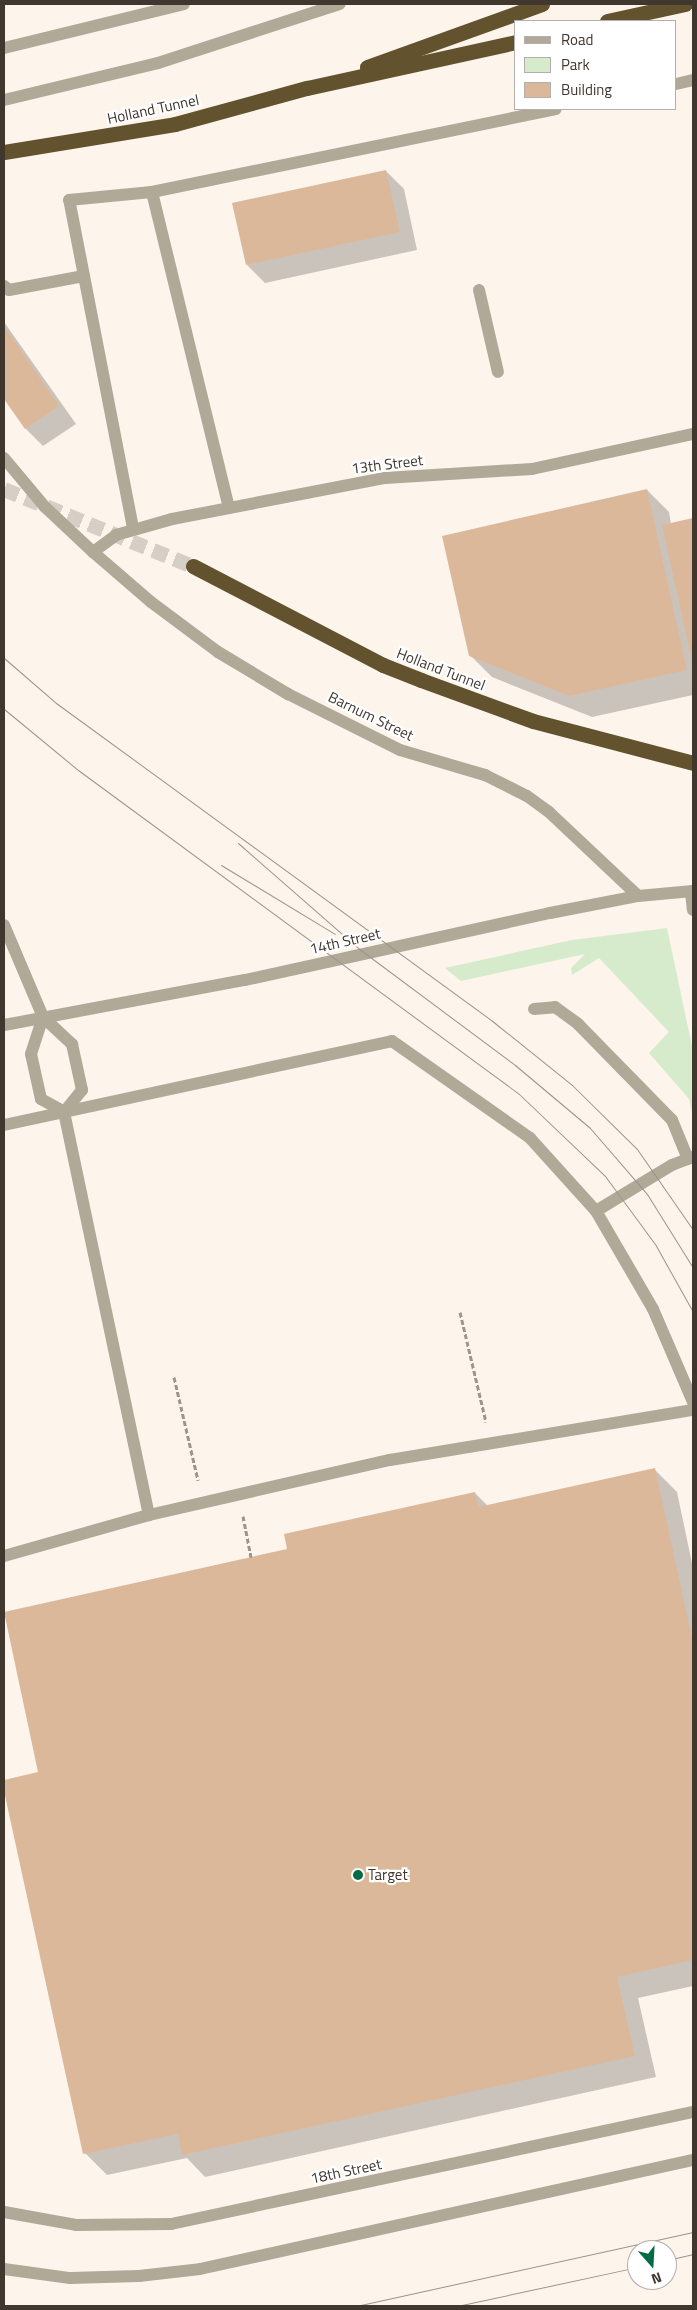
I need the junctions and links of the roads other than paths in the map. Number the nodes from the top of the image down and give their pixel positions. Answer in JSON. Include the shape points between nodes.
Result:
{"nodes":[{"id":1,"x":184,"y":4,"type":"edge"},
{"id":2,"x":340,"y":4,"type":"edge"},
{"id":3,"x":542,"y":4,"type":"edge"},
{"id":4,"x":685,"y":4,"type":"edge"},
{"id":5,"x":612,"y":20,"type":"edge"},
{"id":6,"x":514,"y":42,"type":"edge"},
{"id":7,"x":4,"y":48,"type":"edge"},
{"id":8,"x":693,"y":80,"type":"edge"},
{"id":9,"x":677,"y":84,"type":"edge"},
{"id":10,"x":307,"y":88,"type":"junction"},
{"id":11,"x":4,"y":100,"type":"edge"},
{"id":12,"x":551,"y":110,"type":"edge"},
{"id":13,"x":4,"y":152,"type":"edge"},
{"id":14,"x":152,"y":192,"type":"junction"},
{"id":15,"x":84,"y":276,"type":"junction"},
{"id":16,"x":4,"y":286,"type":"edge"},
{"id":17,"x":480,"y":290,"type":"dead end"},
{"id":18,"x":498,"y":372,"type":"dead end"},
{"id":19,"x":693,"y":434,"type":"edge"},
{"id":20,"x":4,"y":458,"type":"edge"},
{"id":21,"x":229,"y":508,"type":"junction"},
{"id":22,"x":134,"y":528,"type":"junction"},
{"id":23,"x":93,"y":552,"type":"junction"},
{"id":24,"x":193,"y":566,"type":"tunnel mouth"},
{"id":25,"x":693,"y":763,"type":"edge"},
{"id":26,"x":692,"y":891,"type":"edge"},
{"id":27,"x":638,"y":896,"type":"junction"},
{"id":28,"x":693,"y":910,"type":"edge"},
{"id":29,"x":4,"y":925,"type":"edge"},
{"id":30,"x":534,"y":1009,"type":"dead end"},
{"id":31,"x":43,"y":1016,"type":"junction"},
{"id":32,"x":4,"y":1025,"type":"edge"},
{"id":33,"x":64,"y":1112,"type":"junction"},
{"id":34,"x":4,"y":1125,"type":"edge"},
{"id":35,"x":691,"y":1158,"type":"edge"},
{"id":36,"x":596,"y":1211,"type":"junction"},
{"id":37,"x":693,"y":1402,"type":"edge"},
{"id":38,"x":693,"y":1410,"type":"edge"},
{"id":39,"x":148,"y":1515,"type":"junction"},
{"id":40,"x":4,"y":1556,"type":"edge"},
{"id":41,"x":693,"y":2112,"type":"edge"},
{"id":42,"x":693,"y":2160,"type":"edge"},
{"id":43,"x":4,"y":2212,"type":"edge"},
{"id":44,"x":4,"y":2269,"type":"edge"}],
"edges":[{"from":1,"to":7,"type":"street"},
{"from":2,"to":11,"type":"street","via":[[158,63]]},
{"from":3,"to":10,"type":"highway","name":"Holland Tunnel"},
{"from":4,"to":5,"type":"highway"},
{"from":6,"to":10,"type":"highway","name":"Holland Tunnel"},
{"from":8,"to":9,"type":"street"},
{"from":10,"to":13,"type":"highway","name":"Holland Tunnel","via":[[175,124]]},
{"from":12,"to":14,"type":"street"},
{"from":14,"to":15,"type":"street","via":[[69,200]]},
{"from":14,"to":21,"type":"street"},
{"from":15,"to":16,"type":"street","via":[[9,290]]},
{"from":15,"to":22,"type":"street"},
{"from":17,"to":18,"type":"street"},
{"from":19,"to":21,"type":"street","name":"13th Street","via":[[532,469],[385,478]]},
{"from":20,"to":23,"type":"street","name":"Barnum Street","via":[[46,507]]},
{"from":21,"to":22,"type":"street","name":"13th Street"},
{"from":22,"to":23,"type":"street","name":"13th Street","via":[[104,542]]},
{"from":23,"to":27,"type":"street","name":"Barnum Street","via":[[151,602],[218,652],[281,689],[400,750],[492,778],[527,796],[549,812]]},
{"from":24,"to":25,"type":"highway","name":"Holland Tunnel","via":[[383,665],[421,680],[541,723]]},
{"from":26,"to":27,"type":"street","name":"14th Street"},
{"from":26,"to":28,"type":"street"},
{"from":27,"to":31,"type":"street","name":"14th Street","via":[[245,980]]},
{"from":29,"to":31,"type":"street"},
{"from":30,"to":35,"type":"street","via":[[555,1007],[605,1050],[672,1120]]},
{"from":31,"to":32,"type":"street","name":"14th Street"},
{"from":31,"to":33,"type":"street","via":[[31,1054],[41,1099]]},
{"from":31,"to":33,"type":"street","via":[[72,1044],[82,1090]]},
{"from":33,"to":34,"type":"street"},
{"from":33,"to":36,"type":"street","via":[[392,1041],[530,1138]]},
{"from":33,"to":39,"type":"street"},
{"from":35,"to":36,"type":"street","via":[[672,1165]]},
{"from":36,"to":37,"type":"street","via":[[653,1309]]},
{"from":38,"to":39,"type":"street","via":[[390,1460]]},
{"from":39,"to":40,"type":"street"},
{"from":41,"to":43,"type":"street","name":"18th Street","via":[[171,2224],[76,2225]]},
{"from":42,"to":44,"type":"street","via":[[200,2269],[139,2276],[70,2278]]}]}
